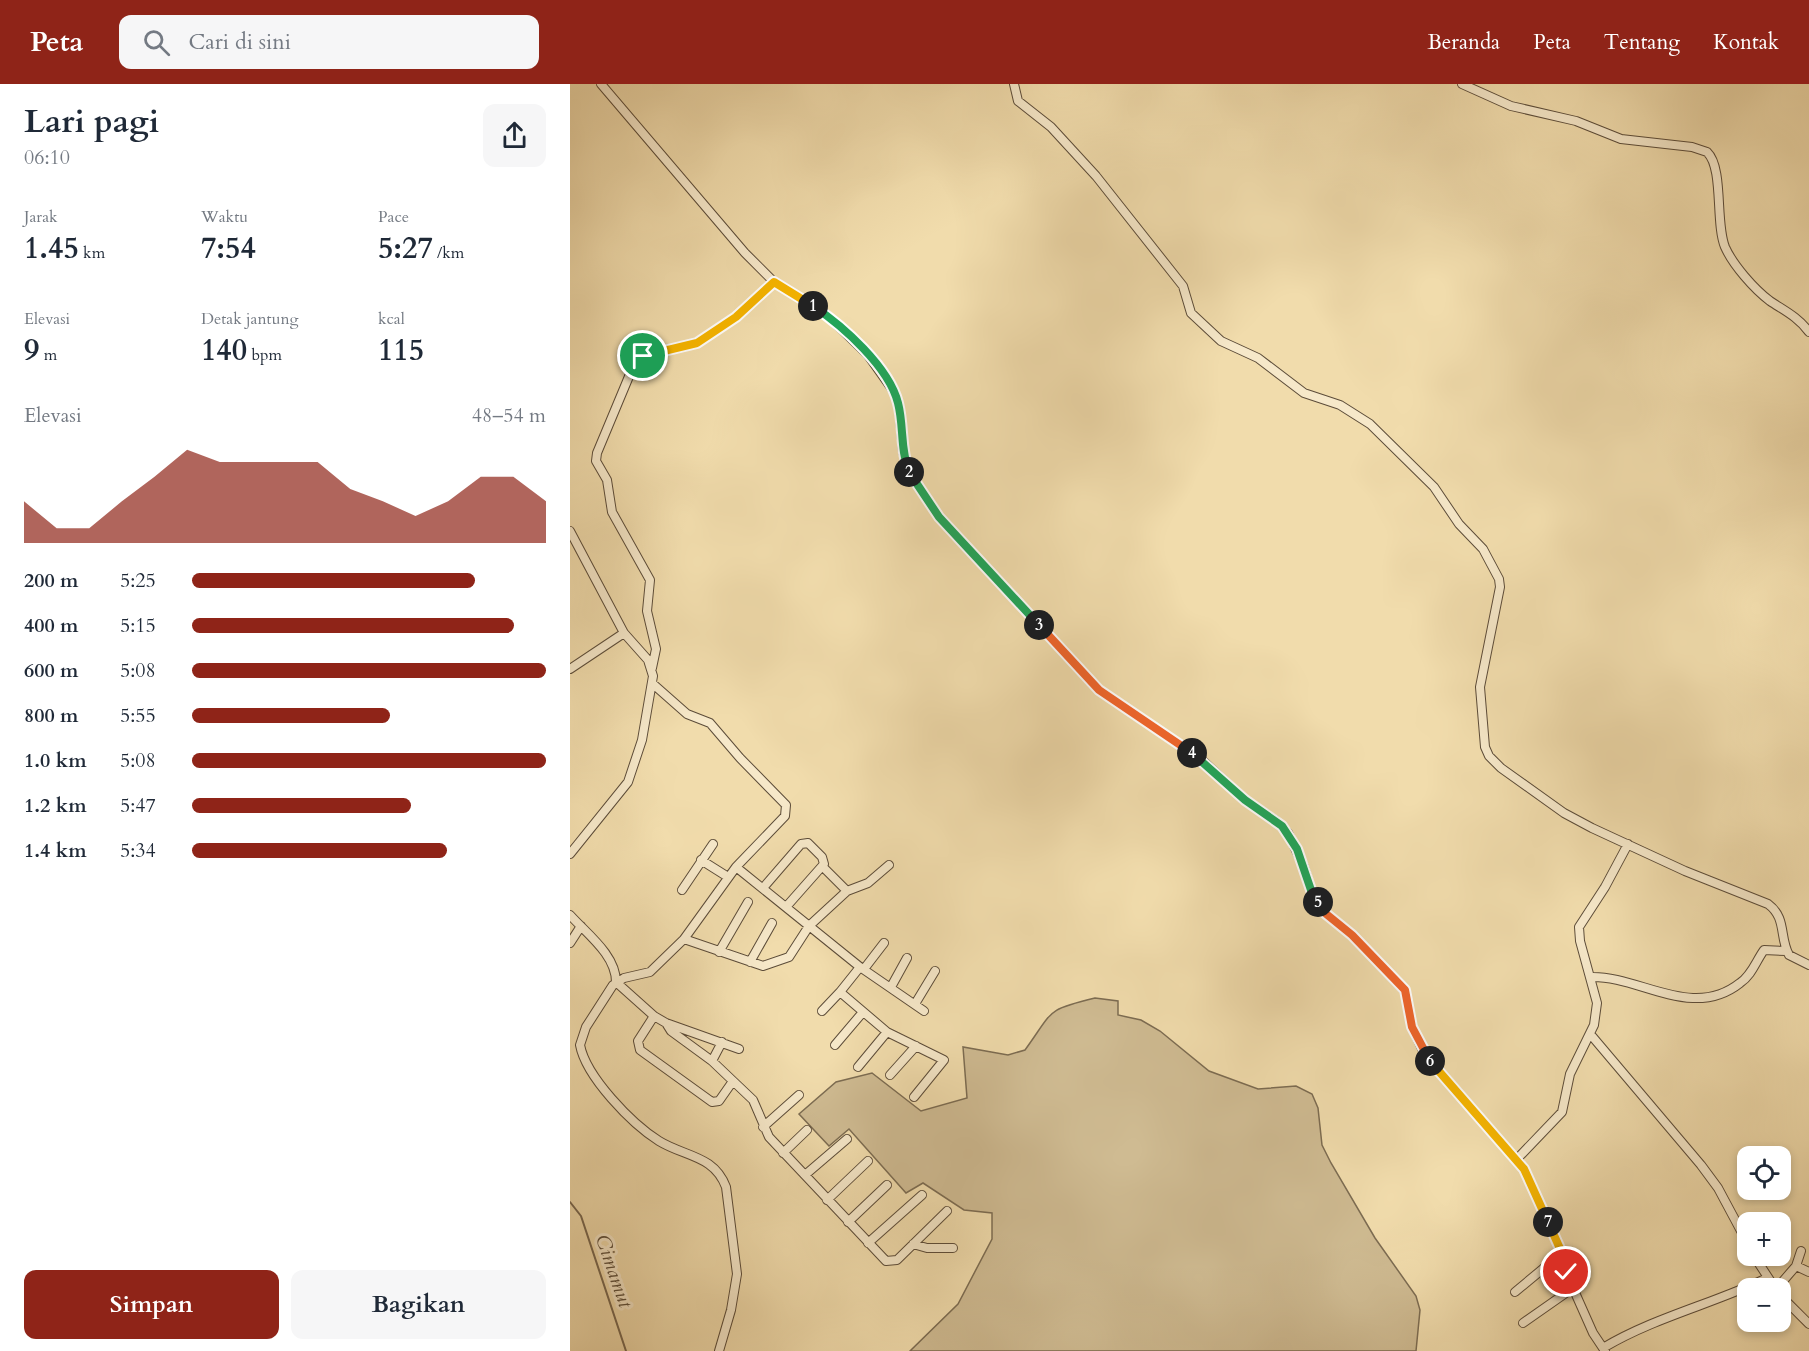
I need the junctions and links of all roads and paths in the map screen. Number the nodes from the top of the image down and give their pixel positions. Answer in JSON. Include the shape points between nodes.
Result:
{"nodes":[{"id":1,"x":601,"y":84,"type":"edge"},
{"id":2,"x":1014,"y":84,"type":"edge"},
{"id":3,"x":1462,"y":84,"type":"edge"},
{"id":4,"x":774,"y":282,"type":"junction"},
{"id":5,"x":1809,"y":332,"type":"edge"},
{"id":6,"x":570,"y":531,"type":"edge"},
{"id":7,"x":624,"y":633,"type":"junction"},
{"id":8,"x":652,"y":668,"type":"junction"},
{"id":9,"x":570,"y":669,"type":"edge"},
{"id":10,"x":653,"y":684,"type":"junction"},
{"id":11,"x":713,"y":844,"type":"dead end"},
{"id":12,"x":1628,"y":844,"type":"junction"},
{"id":13,"x":570,"y":854,"type":"edge"},
{"id":14,"x":701,"y":860,"type":"junction"},
{"id":15,"x":889,"y":865,"type":"dead end"},
{"id":16,"x":736,"y":867,"type":"junction"},
{"id":17,"x":823,"y":867,"type":"junction"},
{"id":18,"x":728,"y":877,"type":"junction"},
{"id":19,"x":763,"y":888,"type":"junction"},
{"id":20,"x":682,"y":890,"type":"dead end"},
{"id":21,"x":847,"y":891,"type":"junction"},
{"id":22,"x":748,"y":903,"type":"dead end"},
{"id":23,"x":786,"y":907,"type":"junction"},
{"id":24,"x":570,"y":915,"type":"edge"},
{"id":25,"x":772,"y":923,"type":"dead end"},
{"id":26,"x":580,"y":926,"type":"junction"},
{"id":27,"x":809,"y":926,"type":"junction"},
{"id":28,"x":684,"y":939,"type":"junction"},
{"id":29,"x":570,"y":943,"type":"edge"},
{"id":30,"x":884,"y":943,"type":"dead end"},
{"id":31,"x":1786,"y":951,"type":"junction"},
{"id":32,"x":719,"y":952,"type":"junction"},
{"id":33,"x":907,"y":958,"type":"dead end"},
{"id":34,"x":750,"y":962,"type":"junction"},
{"id":35,"x":1809,"y":965,"type":"edge"},
{"id":36,"x":862,"y":968,"type":"junction"},
{"id":37,"x":935,"y":971,"type":"dead end"},
{"id":38,"x":1590,"y":977,"type":"junction"},
{"id":39,"x":616,"y":982,"type":"junction"},
{"id":40,"x":891,"y":987,"type":"junction"},
{"id":41,"x":840,"y":992,"type":"junction"},
{"id":42,"x":915,"y":1004,"type":"junction"},
{"id":43,"x":822,"y":1011,"type":"dead end"},
{"id":44,"x":924,"y":1011,"type":"dead end"},
{"id":45,"x":863,"y":1012,"type":"junction"},
{"id":46,"x":654,"y":1016,"type":"junction"},
{"id":47,"x":666,"y":1023,"type":"junction"},
{"id":48,"x":887,"y":1032,"type":"junction"},
{"id":49,"x":1591,"y":1035,"type":"junction"},
{"id":50,"x":722,"y":1042,"type":"junction"},
{"id":51,"x":835,"y":1045,"type":"dead end"},
{"id":52,"x":916,"y":1046,"type":"junction"},
{"id":53,"x":739,"y":1049,"type":"dead end"},
{"id":54,"x":712,"y":1061,"type":"junction"},
{"id":55,"x":858,"y":1067,"type":"dead end"},
{"id":56,"x":891,"y":1075,"type":"dead end"},
{"id":57,"x":733,"y":1081,"type":"junction"},
{"id":58,"x":799,"y":1095,"type":"dead end"},
{"id":59,"x":914,"y":1097,"type":"dead end"},
{"id":60,"x":763,"y":1127,"type":"junction"},
{"id":61,"x":807,"y":1130,"type":"dead end"},
{"id":62,"x":847,"y":1139,"type":"dead end"},
{"id":63,"x":783,"y":1153,"type":"junction"},
{"id":64,"x":1516,"y":1160,"type":"junction"},
{"id":65,"x":868,"y":1161,"type":"dead end"},
{"id":66,"x":805,"y":1174,"type":"junction"},
{"id":67,"x":887,"y":1185,"type":"dead end"},
{"id":68,"x":922,"y":1195,"type":"dead end"},
{"id":69,"x":827,"y":1200,"type":"junction"},
{"id":70,"x":947,"y":1210,"type":"dead end"},
{"id":71,"x":848,"y":1222,"type":"junction"},
{"id":72,"x":1737,"y":1223,"type":"edge"},
{"id":73,"x":868,"y":1243,"type":"junction"},
{"id":74,"x":913,"y":1244,"type":"junction"},
{"id":75,"x":953,"y":1248,"type":"dead end"},
{"id":76,"x":1801,"y":1251,"type":"dead end"},
{"id":77,"x":1562,"y":1253,"type":"junction"},
{"id":78,"x":1760,"y":1266,"type":"edge"},
{"id":79,"x":1796,"y":1266,"type":"junction"},
{"id":80,"x":1809,"y":1272,"type":"edge"},
{"id":81,"x":1767,"y":1278,"type":"edge"},
{"id":82,"x":1785,"y":1278,"type":"edge"},
{"id":83,"x":1573,"y":1288,"type":"junction"},
{"id":84,"x":1515,"y":1292,"type":"dead end"},
{"id":85,"x":1737,"y":1292,"type":"edge"},
{"id":86,"x":1791,"y":1306,"type":"edge"},
{"id":87,"x":1523,"y":1323,"type":"dead end"},
{"id":88,"x":1809,"y":1324,"type":"edge"},
{"id":89,"x":1604,"y":1349,"type":"edge"},
{"id":90,"x":718,"y":1351,"type":"edge"}],
"edges":[{"from":1,"to":4,"type":"street"},
{"from":2,"to":12,"type":"street","via":[[1018,101],[1051,127],[1096,176],[1183,286],[1191,313],[1221,341],[1258,358],[1304,393],[1340,405],[1362,418],[1434,487],[1488,557],[1499,579],[1497,611],[1480,687],[1486,752],[1501,768],[1564,813]]},
{"from":3,"to":5,"type":"street","via":[[1517,108],[1576,121],[1621,139],[1707,152],[1713,160],[1722,237],[1729,253],[1767,299],[1800,319]]},
{"from":4,"to":8,"type":"street","via":[[736,317],[697,343],[643,356],[630,374],[597,453],[596,461],[607,480],[612,512],[650,580],[647,611],[656,649]]},
{"from":4,"to":64,"type":"street","via":[[827,315],[868,355],[895,393],[903,452],[911,476],[939,517],[1083,674],[1099,690],[1203,761],[1245,800],[1282,826],[1297,849],[1312,893],[1325,913],[1405,990],[1412,1027],[1424,1053]]},
{"from":6,"to":7,"type":"street"},
{"from":7,"to":8,"type":"street"},
{"from":7,"to":9,"type":"street"},
{"from":8,"to":10,"type":"street"},
{"from":10,"to":13,"type":"street","via":[[642,740],[628,782]]},
{"from":10,"to":16,"type":"street","via":[[687,714],[710,723],[786,805],[785,816]]},
{"from":11,"to":14,"type":"street"},
{"from":12,"to":31,"type":"street","via":[[1768,904],[1783,926]]},
{"from":12,"to":38,"type":"street","via":[[1579,927]]},
{"from":14,"to":18,"type":"street"},
{"from":14,"to":20,"type":"street"},
{"from":15,"to":21,"type":"street","via":[[868,883]]},
{"from":16,"to":18,"type":"street"},
{"from":16,"to":19,"type":"street"},
{"from":17,"to":19,"type":"street","via":[[822,857],[803,843]]},
{"from":17,"to":21,"type":"street"},
{"from":17,"to":23,"type":"street"},
{"from":18,"to":28,"type":"street"},
{"from":19,"to":23,"type":"street"},
{"from":21,"to":27,"type":"street"},
{"from":22,"to":32,"type":"street"},
{"from":23,"to":27,"type":"street"},
{"from":24,"to":26,"type":"street"},
{"from":25,"to":34,"type":"street"},
{"from":26,"to":29,"type":"street"},
{"from":26,"to":39,"type":"street","via":[[610,960]]},
{"from":27,"to":34,"type":"street","via":[[789,957],[768,966]]},
{"from":27,"to":36,"type":"street"},
{"from":28,"to":32,"type":"street"},
{"from":28,"to":39,"type":"street","via":[[650,972]]},
{"from":30,"to":36,"type":"street"},
{"from":31,"to":35,"type":"street"},
{"from":31,"to":38,"type":"street","via":[[1764,950],[1741,983],[1721,994],[1666,996],[1604,976]]},
{"from":32,"to":34,"type":"street"},
{"from":33,"to":40,"type":"street"},
{"from":36,"to":40,"type":"street"},
{"from":36,"to":41,"type":"street"},
{"from":37,"to":42,"type":"street"},
{"from":38,"to":49,"type":"street","via":[[1597,1010]]},
{"from":39,"to":46,"type":"street"},
{"from":39,"to":90,"type":"street","via":[[586,1028],[581,1050],[605,1089],[638,1125],[659,1141],[704,1159],[722,1176],[737,1274]]},
{"from":40,"to":42,"type":"street"},
{"from":41,"to":43,"type":"street"},
{"from":41,"to":45,"type":"street"},
{"from":42,"to":44,"type":"street"},
{"from":45,"to":48,"type":"street"},
{"from":45,"to":51,"type":"street"},
{"from":46,"to":47,"type":"street"},
{"from":46,"to":57,"type":"street","via":[[638,1041],[640,1050],[712,1102],[719,1101]]},
{"from":47,"to":50,"type":"street"},
{"from":47,"to":54,"type":"street"},
{"from":48,"to":52,"type":"street"},
{"from":48,"to":55,"type":"street"},
{"from":49,"to":64,"type":"street","via":[[1570,1074],[1562,1112]]},
{"from":49,"to":72,"type":"street","via":[[1701,1165]]},
{"from":50,"to":53,"type":"street"},
{"from":50,"to":54,"type":"street"},
{"from":52,"to":56,"type":"street"},
{"from":52,"to":59,"type":"street","via":[[944,1060]]},
{"from":54,"to":57,"type":"street"},
{"from":57,"to":60,"type":"street","via":[[753,1100]]},
{"from":58,"to":60,"type":"street"},
{"from":60,"to":63,"type":"street"},
{"from":61,"to":63,"type":"street"},
{"from":62,"to":66,"type":"street"},
{"from":63,"to":66,"type":"street"},
{"from":64,"to":77,"type":"street","via":[[1524,1169]]},
{"from":65,"to":69,"type":"street"},
{"from":66,"to":69,"type":"street"},
{"from":67,"to":71,"type":"street"},
{"from":68,"to":73,"type":"street"},
{"from":69,"to":71,"type":"street"},
{"from":70,"to":74,"type":"street"},
{"from":71,"to":73,"type":"street"},
{"from":73,"to":74,"type":"street","via":[[889,1262],[897,1260]]},
{"from":74,"to":75,"type":"street"},
{"from":76,"to":79,"type":"street"},
{"from":77,"to":83,"type":"street"},
{"from":77,"to":84,"type":"street"},
{"from":78,"to":81,"type":"street"},
{"from":79,"to":80,"type":"street"},
{"from":79,"to":82,"type":"street"},
{"from":83,"to":87,"type":"street"},
{"from":83,"to":89,"type":"street"},
{"from":85,"to":89,"type":"street","via":[[1701,1308],[1662,1318]]},
{"from":86,"to":88,"type":"street"}]}
